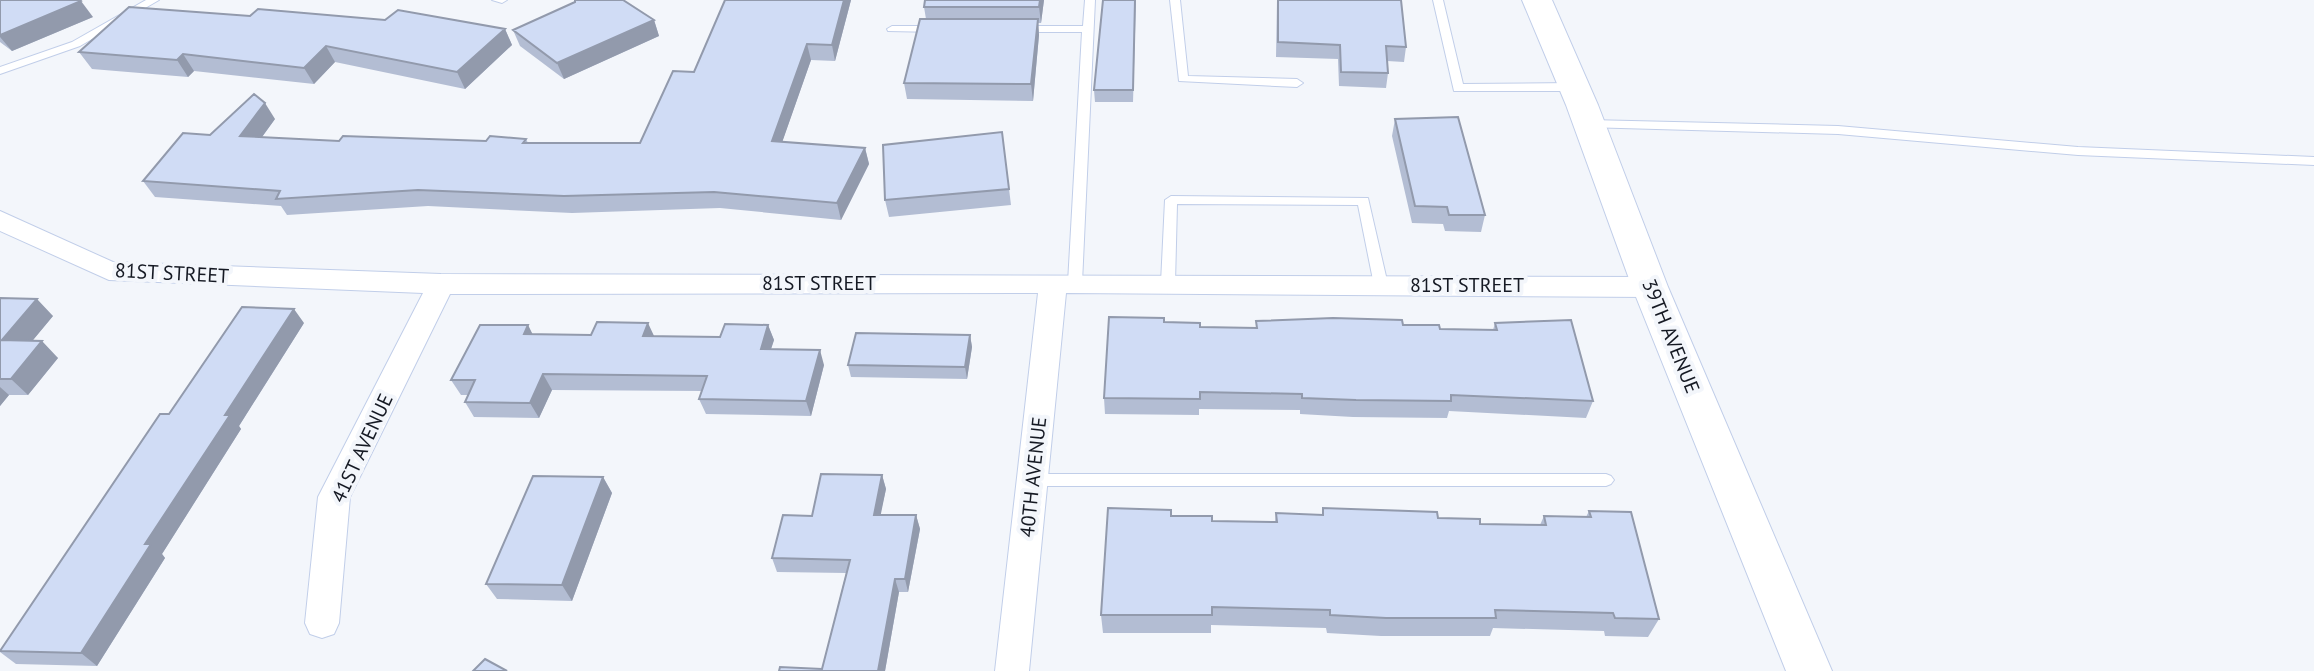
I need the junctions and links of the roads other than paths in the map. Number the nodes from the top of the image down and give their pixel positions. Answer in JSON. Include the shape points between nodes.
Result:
{"nodes":[{"id":1,"x":154,"y":0,"type":"edge"},
{"id":2,"x":1090,"y":0,"type":"edge"},
{"id":3,"x":1175,"y":0,"type":"edge"},
{"id":4,"x":1438,"y":0,"type":"edge"},
{"id":5,"x":1537,"y":0,"type":"edge"},
{"id":6,"x":892,"y":29,"type":"dead end"},
{"id":7,"x":952,"y":29,"type":"edge"},
{"id":8,"x":1012,"y":29,"type":"edge"},
{"id":9,"x":1088,"y":29,"type":"junction"},
{"id":10,"x":0,"y":71,"type":"edge"},
{"id":11,"x":1297,"y":83,"type":"dead end"},
{"id":12,"x":1574,"y":87,"type":"junction"},
{"id":13,"x":1589,"y":124,"type":"junction"},
{"id":14,"x":2314,"y":161,"type":"edge"},
{"id":15,"x":0,"y":220,"type":"edge"},
{"id":16,"x":1064,"y":283,"type":"junction"},
{"id":17,"x":1168,"y":283,"type":"junction"},
{"id":18,"x":441,"y":284,"type":"junction"},
{"id":19,"x":1381,"y":285,"type":"junction"},
{"id":20,"x":1650,"y":287,"type":"junction"},
{"id":21,"x":1034,"y":480,"type":"junction"},
{"id":22,"x":1606,"y":480,"type":"dead end"},
{"id":23,"x":322,"y":623,"type":"dead end"},
{"id":24,"x":1012,"y":671,"type":"edge"},
{"id":25,"x":1809,"y":671,"type":"edge"}],
"edges":[{"from":1,"to":10,"type":"lane","via":[[76,44]]},
{"from":2,"to":9,"type":"lane"},
{"from":3,"to":11,"type":"lane","via":[[1183,79]]},
{"from":4,"to":12,"type":"lane","via":[[1458,88]]},
{"from":5,"to":12,"type":"main road","name":"39TH AVENUE"},
{"from":6,"to":7,"type":"lane"},
{"from":8,"to":9,"type":"lane"},
{"from":9,"to":16,"type":"lane"},
{"from":12,"to":13,"type":"main road","name":"39TH AVENUE"},
{"from":13,"to":14,"type":"lane","via":[[1838,130],[2078,151]]},
{"from":13,"to":20,"type":"main road","name":"39TH AVENUE"},
{"from":15,"to":18,"type":"street","name":"81ST STREET","via":[[109,271]]},
{"from":16,"to":17,"type":"street","name":"81ST STREET"},
{"from":16,"to":18,"type":"street","name":"81ST STREET"},
{"from":16,"to":21,"type":"street","name":"40TH AVENUE"},
{"from":17,"to":19,"type":"street","name":"81ST STREET"},
{"from":17,"to":19,"type":"lane","via":[[1171,200],[1364,201]]},
{"from":18,"to":23,"type":"street","name":"41ST AVENUE","via":[[334,497]]},
{"from":19,"to":20,"type":"street","name":"81ST STREET"},
{"from":20,"to":25,"type":"main road","name":"39TH AVENUE"},
{"from":21,"to":22,"type":"lane"},
{"from":21,"to":24,"type":"street","name":"40TH AVENUE"}]}
